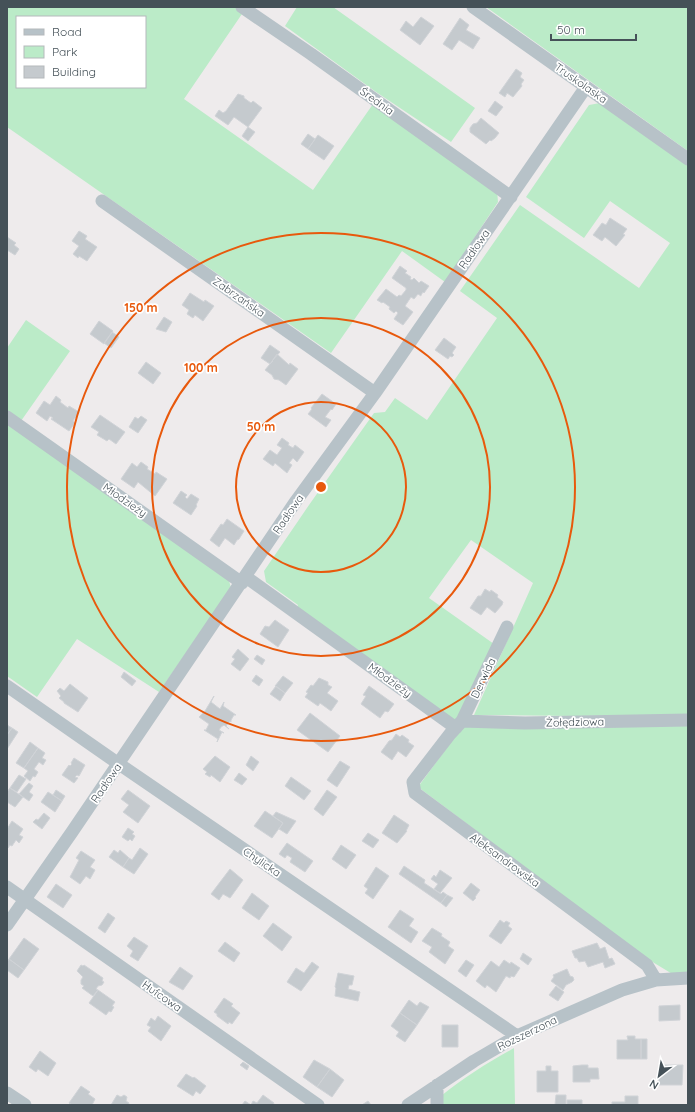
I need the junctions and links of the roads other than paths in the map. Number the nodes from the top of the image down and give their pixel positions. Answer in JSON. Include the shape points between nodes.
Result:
{"nodes":[{"id":1,"x":242,"y":7,"type":"edge"},
{"id":2,"x":473,"y":7,"type":"edge"},
{"id":3,"x":586,"y":87,"type":"junction"},
{"id":4,"x":688,"y":159,"type":"edge"},
{"id":5,"x":511,"y":197,"type":"junction"},
{"id":6,"x":102,"y":201,"type":"dead end"},
{"id":7,"x":375,"y":393,"type":"junction"},
{"id":8,"x":7,"y":417,"type":"edge"},
{"id":9,"x":244,"y":580,"type":"junction"},
{"id":10,"x":507,"y":627,"type":"dead end"},
{"id":11,"x":7,"y":686,"type":"edge"},
{"id":12,"x":688,"y":720,"type":"edge"},
{"id":13,"x":459,"y":725,"type":"junction"},
{"id":14,"x":119,"y":764,"type":"junction"},
{"id":15,"x":7,"y":887,"type":"edge"},
{"id":16,"x":25,"y":899,"type":"junction"},
{"id":17,"x":7,"y":925,"type":"edge"},
{"id":18,"x":688,"y":978,"type":"edge"},
{"id":19,"x":656,"y":980,"type":"junction"},
{"id":20,"x":517,"y":1036,"type":"junction"},
{"id":21,"x":437,"y":1085,"type":"junction"},
{"id":22,"x":7,"y":1093,"type":"edge"},
{"id":23,"x":25,"y":1105,"type":"edge"},
{"id":24,"x":318,"y":1105,"type":"edge"},
{"id":25,"x":408,"y":1105,"type":"edge"},
{"id":26,"x":437,"y":1105,"type":"edge"}],
"edges":[{"from":1,"to":5,"type":"street","name":"Średnia"},
{"from":2,"to":3,"type":"street","name":"Truskolaska"},
{"from":3,"to":4,"type":"street","name":"Truskolaska"},
{"from":3,"to":5,"type":"street","name":"Radłowa"},
{"from":5,"to":7,"type":"street","name":"Radłowa"},
{"from":6,"to":7,"type":"street","name":"Zabrzańska"},
{"from":7,"to":9,"type":"street","name":"Radłowa","via":[[296,501]]},
{"from":8,"to":9,"type":"street","name":"Młodzieży"},
{"from":9,"to":13,"type":"street","name":"Młodzieży"},
{"from":9,"to":14,"type":"street","name":"Radłowa"},
{"from":10,"to":13,"type":"street","name":"Derwida"},
{"from":11,"to":14,"type":"street","name":"Chylicka"},
{"from":12,"to":13,"type":"street","name":"Żołędziowa"},
{"from":13,"to":19,"type":"street","name":"Aleksandrowska","via":[[413,782],[415,793],[647,965]]},
{"from":14,"to":16,"type":"street","name":"Radłowa"},
{"from":14,"to":20,"type":"street","name":"Chylicka"},
{"from":15,"to":16,"type":"street","name":"Hufcowa"},
{"from":16,"to":17,"type":"street","name":"Radłowa"},
{"from":16,"to":24,"type":"street","name":"Hufcowa"},
{"from":18,"to":19,"type":"street","name":"Rozszerzona"},
{"from":19,"to":20,"type":"street","name":"Rozszerzona","via":[[622,990]]},
{"from":20,"to":21,"type":"street","name":"Rozszerzona"},
{"from":21,"to":25,"type":"street","name":"Rozszerzona"},
{"from":21,"to":26,"type":"street"},
{"from":22,"to":23,"type":"street"}]}
